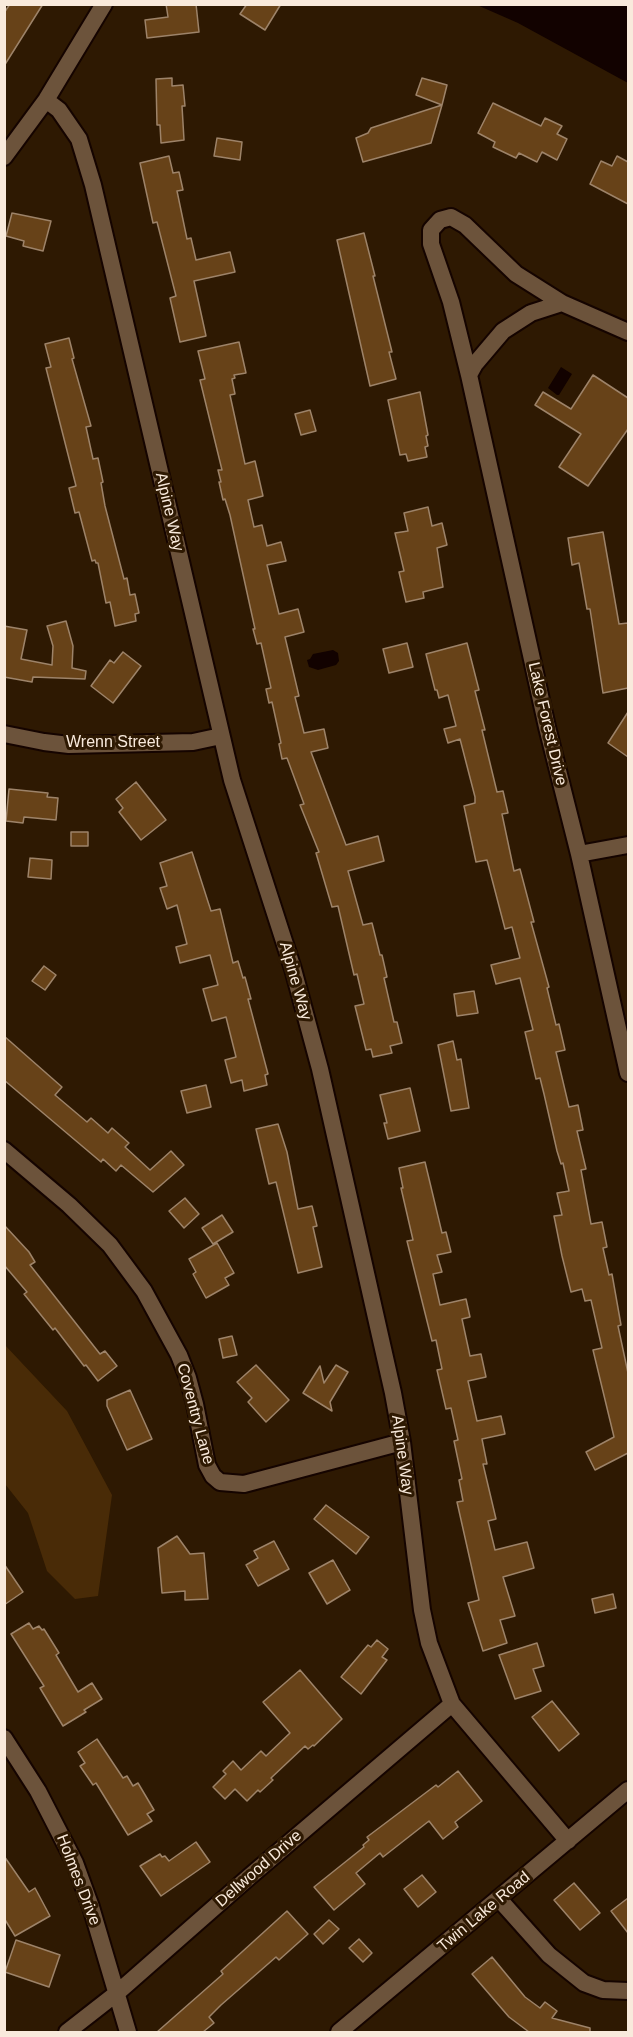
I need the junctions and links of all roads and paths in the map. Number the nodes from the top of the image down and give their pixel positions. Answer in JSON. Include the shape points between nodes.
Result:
{"nodes":[{"id":1,"x":104,"y":4,"type":"edge"},
{"id":2,"x":46,"y":100,"type":"junction"},
{"id":3,"x":4,"y":157,"type":"edge"},
{"id":4,"x":562,"y":303,"type":"junction"},
{"id":5,"x":628,"y":332,"type":"edge"},
{"id":6,"x":469,"y":375,"type":"junction"},
{"id":7,"x":4,"y":735,"type":"edge"},
{"id":8,"x":221,"y":736,"type":"junction"},
{"id":9,"x":628,"y":845,"type":"edge"},
{"id":10,"x":579,"y":854,"type":"junction"},
{"id":11,"x":628,"y":1073,"type":"edge"},
{"id":12,"x":4,"y":1150,"type":"edge"},
{"id":13,"x":402,"y":1442,"type":"junction"},
{"id":14,"x":452,"y":1704,"type":"junction"},
{"id":15,"x":4,"y":1738,"type":"edge"},
{"id":16,"x":628,"y":1790,"type":"edge"},
{"id":17,"x":568,"y":1841,"type":"junction"},
{"id":18,"x":499,"y":1899,"type":"junction"},
{"id":19,"x":628,"y":1991,"type":"edge"},
{"id":20,"x":117,"y":1993,"type":"junction"},
{"id":21,"x":67,"y":2032,"type":"edge"},
{"id":22,"x":128,"y":2032,"type":"edge"},
{"id":23,"x":339,"y":2032,"type":"edge"}],
"edges":[{"from":1,"to":2,"type":"street"},
{"from":2,"to":3,"type":"street"},
{"from":2,"to":8,"type":"street","name":"Alpine Way","via":[[59,110],[79,139],[93,186]]},
{"from":4,"to":5,"type":"street","name":"Lake Forest Drive"},
{"from":4,"to":6,"type":"street","via":[[531,314],[503,331]]},
{"from":4,"to":6,"type":"street","name":"Lake Forest Drive","via":[[516,274],[465,225],[451,217],[440,220],[431,230],[431,244],[451,302]]},
{"from":6,"to":10,"type":"street","name":"Lake Forest Drive"},
{"from":7,"to":8,"type":"street","name":"Wrenn Street","via":[[69,745],[193,742]]},
{"from":8,"to":13,"type":"street","name":"Alpine Way","via":[[320,1070]]},
{"from":9,"to":10,"type":"street"},
{"from":10,"to":11,"type":"street","name":"Lake Forest Drive"},
{"from":12,"to":13,"type":"street","name":"Coventry Lane","via":[[110,1245],[144,1291],[179,1355],[195,1404],[207,1465],[220,1482],[244,1484]]},
{"from":13,"to":14,"type":"street","name":"Alpine Way","via":[[422,1610],[429,1643]]},
{"from":14,"to":17,"type":"street","name":"Alpine Way"},
{"from":14,"to":20,"type":"street","name":"Dellwood Drive"},
{"from":15,"to":20,"type":"street","name":"Holmes Drive","via":[[38,1791],[75,1863]]},
{"from":16,"to":17,"type":"street","name":"Twin Lake Road"},
{"from":17,"to":18,"type":"street","name":"Twin Lake Road"},
{"from":18,"to":19,"type":"street","via":[[549,1955],[584,1983],[603,1990]]},
{"from":18,"to":23,"type":"street","name":"Twin Lake Road"},
{"from":20,"to":21,"type":"street","name":"Dellwood Drive"},
{"from":20,"to":22,"type":"street","name":"Holmes Drive"}]}
